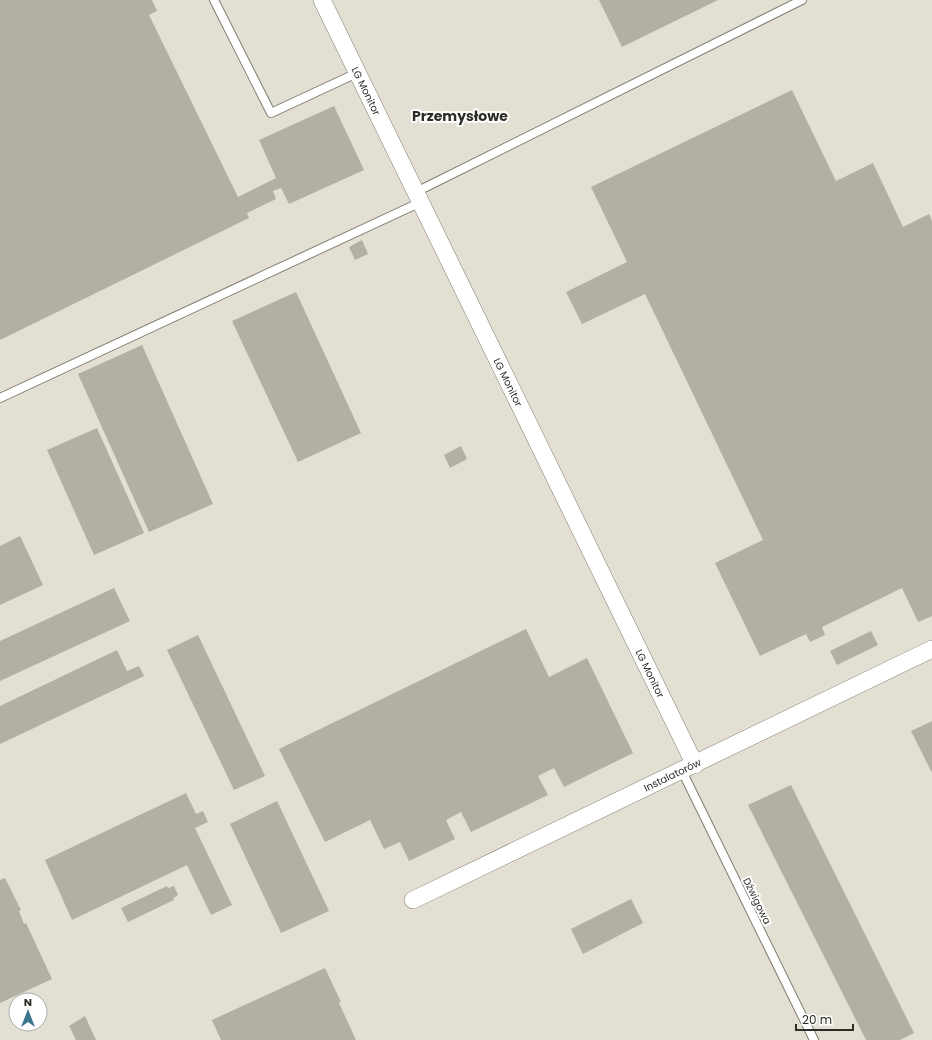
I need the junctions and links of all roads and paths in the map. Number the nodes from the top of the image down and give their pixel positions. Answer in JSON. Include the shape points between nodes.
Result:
{"nodes":[{"id":1,"x":214,"y":0,"type":"edge"},
{"id":2,"x":322,"y":0,"type":"edge"},
{"id":3,"x":802,"y":0,"type":"edge"},
{"id":4,"x":357,"y":73,"type":"junction"},
{"id":5,"x":418,"y":197,"type":"junction"},
{"id":6,"x":0,"y":398,"type":"edge"},
{"id":7,"x":932,"y":649,"type":"edge"},
{"id":8,"x":688,"y":768,"type":"junction"},
{"id":9,"x":413,"y":900,"type":"dead end"},
{"id":10,"x":814,"y":1040,"type":"edge"}],
"edges":[{"from":1,"to":4,"type":"lane","via":[[271,113]]},
{"from":2,"to":4,"type":"street","name":"LG Monitor"},
{"from":3,"to":5,"type":"lane"},
{"from":4,"to":5,"type":"street","name":"LG Monitor"},
{"from":5,"to":6,"type":"lane"},
{"from":5,"to":8,"type":"street","name":"LG Monitor"},
{"from":7,"to":8,"type":"street","name":"Instalatorów"},
{"from":8,"to":9,"type":"street","name":"Instalatorów"},
{"from":8,"to":10,"type":"lane","name":"Dźwigowa"}]}
